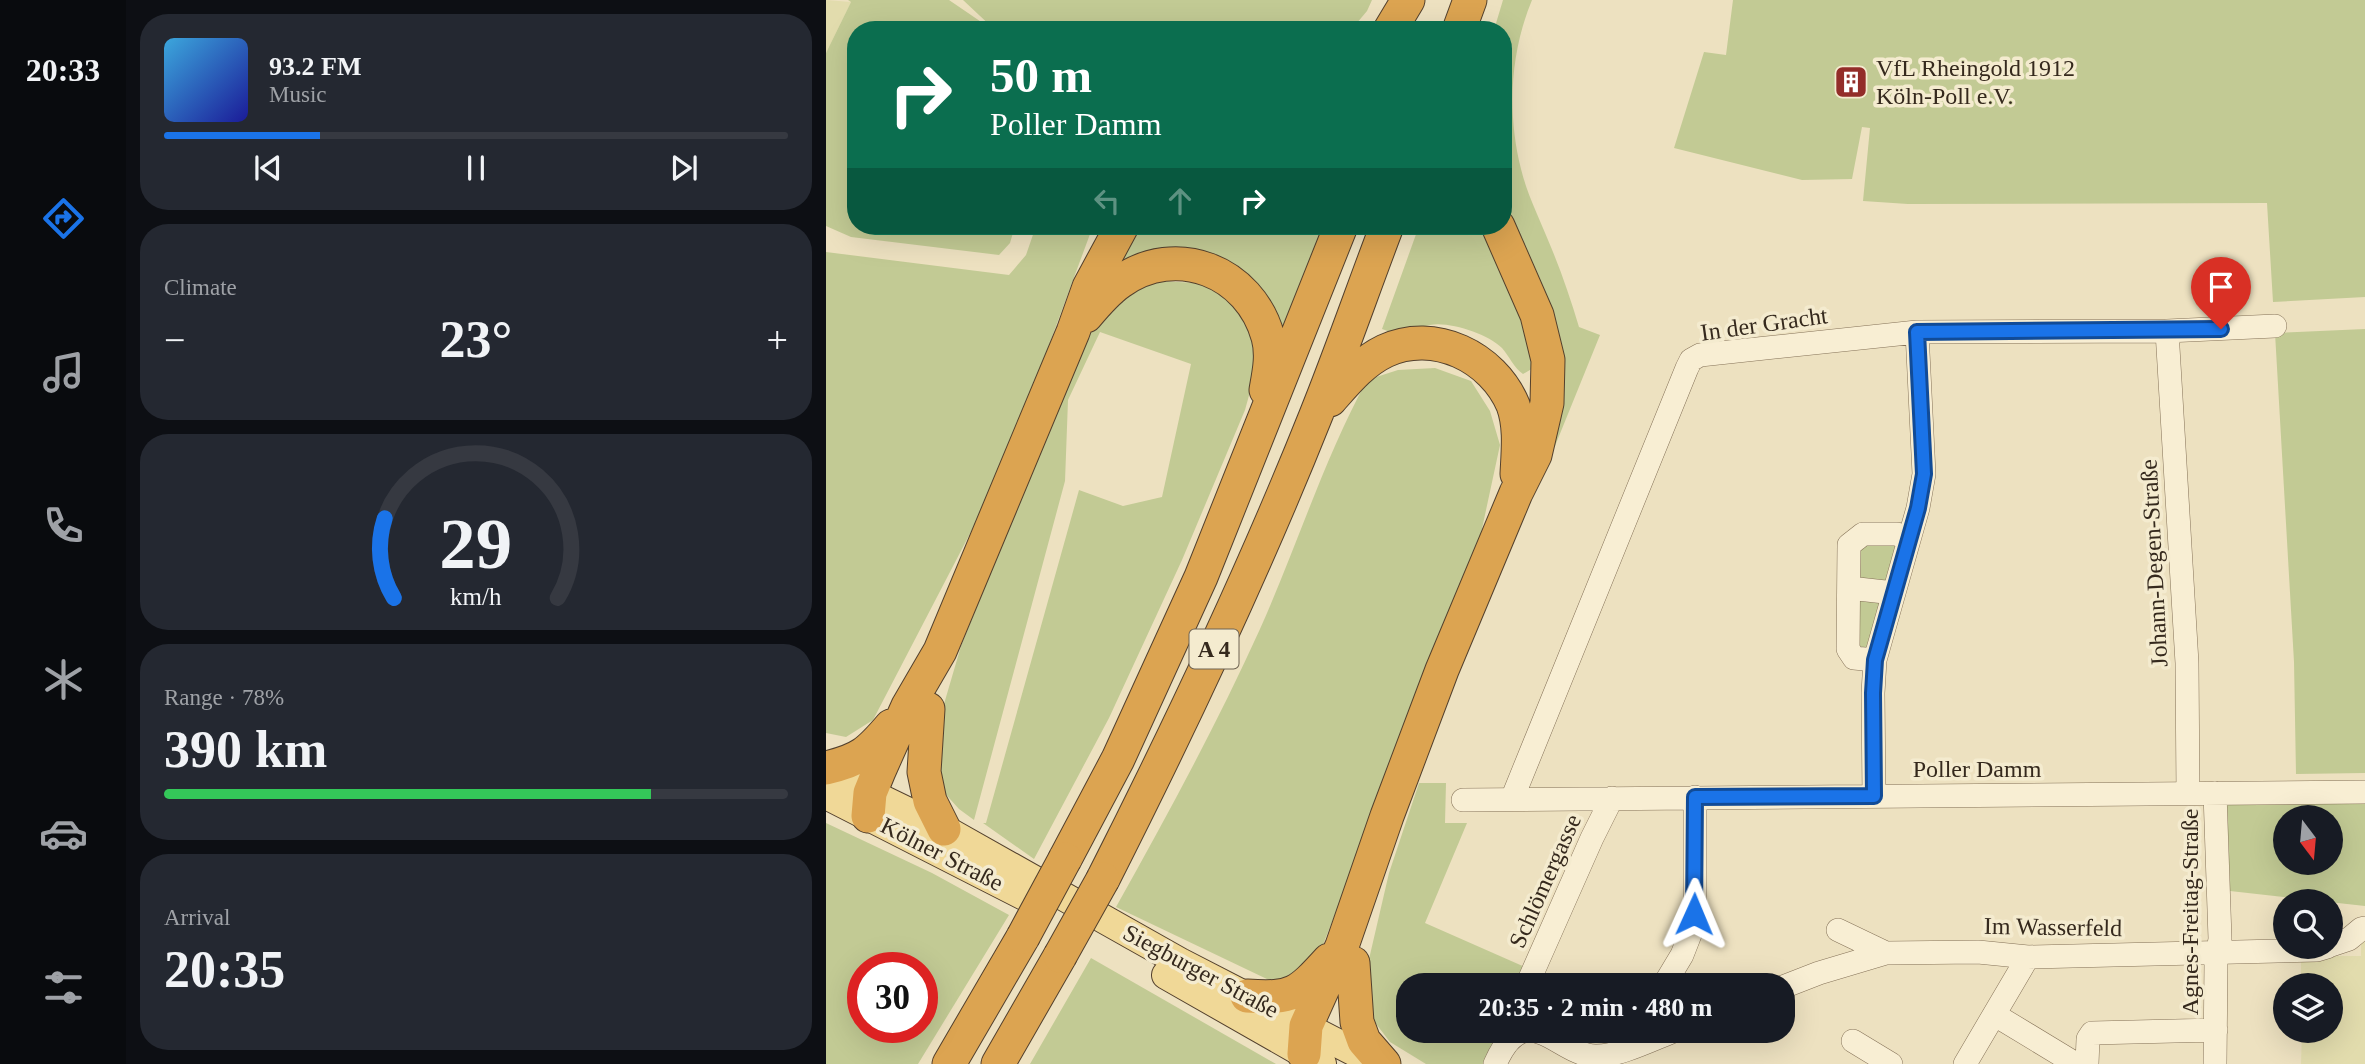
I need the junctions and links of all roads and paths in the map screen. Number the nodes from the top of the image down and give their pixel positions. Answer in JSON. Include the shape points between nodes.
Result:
{"nodes":[{"id":1,"x":1408,"y":0,"type":"edge"},
{"id":2,"x":1426,"y":0,"type":"edge"},
{"id":3,"x":1470,"y":0,"type":"edge"},
{"id":4,"x":1480,"y":0,"type":"edge"},
{"id":5,"x":1395,"y":21,"type":"edge"},
{"id":6,"x":1418,"y":21,"type":"edge"},
{"id":7,"x":1462,"y":21,"type":"edge"},
{"id":8,"x":1478,"y":21,"type":"edge"},
{"id":9,"x":1117,"y":235,"type":"edge"},
{"id":10,"x":1337,"y":235,"type":"edge"},
{"id":11,"x":1384,"y":235,"type":"edge"},
{"id":12,"x":1502,"y":235,"type":"edge"},
{"id":13,"x":2275,"y":327,"type":"dead end"},
{"id":14,"x":2167,"y":331,"type":"junction"},
{"id":15,"x":1073,"y":332,"type":"junction"},
{"id":16,"x":1917,"y":332,"type":"junction"},
{"id":17,"x":1316,"y":415,"type":"junction"},
{"id":18,"x":1260,"y":434,"type":"junction"},
{"id":19,"x":1516,"y":494,"type":"junction"},
{"id":20,"x":1908,"y":540,"type":"junction"},
{"id":21,"x":1849,"y":588,"type":"junction"},
{"id":22,"x":1894,"y":593,"type":"junction"},
{"id":23,"x":1875,"y":660,"type":"junction"},
{"id":24,"x":918,"y":707,"type":"junction"},
{"id":25,"x":826,"y":770,"type":"edge"},
{"id":26,"x":2215,"y":793,"type":"junction"},
{"id":27,"x":2365,"y":793,"type":"edge"},
{"id":28,"x":2188,"y":794,"type":"junction"},
{"id":29,"x":826,"y":795,"type":"edge"},
{"id":30,"x":1874,"y":796,"type":"junction"},
{"id":31,"x":1695,"y":797,"type":"junction"},
{"id":32,"x":1612,"y":798,"type":"junction"},
{"id":33,"x":1512,"y":799,"type":"junction"},
{"id":34,"x":1463,"y":800,"type":"dead end"},
{"id":35,"x":874,"y":803,"type":"junction"},
{"id":36,"x":944,"y":829,"type":"junction"},
{"id":37,"x":1025,"y":876,"type":"joint"},
{"id":38,"x":1058,"y":914,"type":"joint"},
{"id":39,"x":2365,"y":928,"type":"edge"},
{"id":40,"x":1838,"y":930,"type":"dead end"},
{"id":41,"x":2343,"y":941,"type":"edge"},
{"id":42,"x":2273,"y":951,"type":"edge"},
{"id":43,"x":2218,"y":952,"type":"junction"},
{"id":44,"x":1886,"y":953,"type":"junction"},
{"id":45,"x":1348,"y":954,"type":"junction"},
{"id":46,"x":2028,"y":957,"type":"junction"},
{"id":47,"x":1532,"y":973,"type":"edge"},
{"id":48,"x":1671,"y":973,"type":"edge"},
{"id":49,"x":1795,"y":982,"type":"edge"},
{"id":50,"x":1247,"y":996,"type":"junction"},
{"id":51,"x":1995,"y":1015,"type":"junction"},
{"id":52,"x":2216,"y":1030,"type":"junction"},
{"id":53,"x":1853,"y":1041,"type":"dead end"},
{"id":54,"x":1314,"y":1045,"type":"edge"},
{"id":55,"x":1631,"y":1048,"type":"edge"},
{"id":56,"x":1498,"y":1059,"type":"edge"},
{"id":57,"x":2067,"y":1059,"type":"edge"},
{"id":58,"x":949,"y":1064,"type":"edge"},
{"id":59,"x":998,"y":1064,"type":"edge"},
{"id":60,"x":1378,"y":1064,"type":"edge"},
{"id":61,"x":1384,"y":1064,"type":"edge"},
{"id":62,"x":1891,"y":1064,"type":"edge"},
{"id":63,"x":1965,"y":1064,"type":"edge"},
{"id":64,"x":2087,"y":1064,"type":"edge"},
{"id":65,"x":2215,"y":1064,"type":"edge"}],
"edges":[{"from":1,"to":5,"type":"highway"},
{"from":2,"to":6,"type":"highway"},
{"from":3,"to":7,"type":"highway"},
{"from":4,"to":8,"type":"highway"},
{"from":9,"to":15,"type":"highway","via":[[1089,287]]},
{"from":10,"to":18,"type":"highway","number":"A 4"},
{"from":11,"to":17,"type":"highway","number":"A 4"},
{"from":12,"to":19,"type":"highway","via":[[1537,315],[1548,360],[1547,403],[1535,455]]},
{"from":13,"to":14,"type":"street","name":"In der Gracht"},
{"from":14,"to":16,"type":"street","name":"In der Gracht"},
{"from":14,"to":28,"type":"street","name":"Johann-Degen-Straße","via":[[2187,663]]},
{"from":15,"to":18,"type":"highway","via":[[1121,281],[1148,268],[1178,263],[1206,268],[1233,281],[1255,308],[1269,339]]},
{"from":15,"to":24,"type":"highway"},
{"from":16,"to":20,"type":"street","via":[[1924,474]]},
{"from":16,"to":33,"type":"street","name":"In der Gracht","via":[[1714,352],[1691,360]]},
{"from":17,"to":19,"type":"highway","via":[[1359,368],[1386,350],[1418,343],[1454,348],[1481,362],[1500,382],[1513,407],[1518,437]]},
{"from":17,"to":59,"type":"highway","number":"A 4","bridge":true,"via":[[1164,759],[1103,879]]},
{"from":18,"to":58,"type":"highway","number":"A 4","bridge":true,"via":[[1118,759]]},
{"from":19,"to":45,"type":"highway","via":[[1387,816],[1359,899]]},
{"from":20,"to":21,"type":"street","via":[[1897,534],[1863,534],[1849,545]]},
{"from":20,"to":22,"type":"street"},
{"from":21,"to":22,"type":"street"},
{"from":21,"to":23,"type":"street","via":[[1848,649],[1854,657]]},
{"from":22,"to":23,"type":"street"},
{"from":23,"to":30,"type":"street"},
{"from":24,"to":25,"type":"highway","via":[[853,762]]},
{"from":24,"to":35,"type":"highway","via":[[900,782]]},
{"from":24,"to":36,"type":"highway","via":[[930,802]]},
{"from":25,"to":35,"type":"main road","name":"Kölner Straße"},
{"from":26,"to":27,"type":"street","name":"Poller Damm"},
{"from":26,"to":28,"type":"street","name":"Poller Damm"},
{"from":26,"to":43,"type":"street","name":"Agnes-Freitag-Straße"},
{"from":28,"to":30,"type":"street","name":"Poller Damm"},
{"from":29,"to":35,"type":"main road","name":"Kölner Straße"},
{"from":30,"to":31,"type":"street","name":"Poller Damm"},
{"from":31,"to":32,"type":"street","name":"Poller Damm"},
{"from":31,"to":48,"type":"street","via":[[1691,932]]},
{"from":32,"to":33,"type":"street","name":"Poller Damm"},
{"from":32,"to":47,"type":"street","name":"Schlömergasse"},
{"from":33,"to":34,"type":"street","name":"Poller Damm"},
{"from":35,"to":36,"type":"main road","name":"Kölner Straße"},
{"from":35,"to":38,"type":"main road","name":"Kölner Straße"},
{"from":36,"to":37,"type":"main road","name":"Kölner Straße"},
{"from":37,"to":50,"type":"main road","name":"Siegburger Straße"},
{"from":38,"to":54,"type":"main road","name":"Siegburger Straße"},
{"from":39,"to":41,"type":"street","name":"Im Wasserfeld"},
{"from":40,"to":44,"type":"street"},
{"from":42,"to":43,"type":"street","name":"Im Wasserfeld"},
{"from":43,"to":46,"type":"street","name":"Im Wasserfeld"},
{"from":43,"to":52,"type":"street","name":"Agnes-Freitag-Straße"},
{"from":44,"to":46,"type":"street","name":"Im Wasserfeld","via":[[1978,952]]},
{"from":44,"to":49,"type":"street","name":"Im Wasserfeld"},
{"from":45,"to":50,"type":"highway","via":[[1297,992],[1284,997]]},
{"from":45,"to":54,"type":"highway"},
{"from":45,"to":61,"type":"highway","via":[[1357,1022],[1364,1041]]},
{"from":46,"to":51,"type":"street"},
{"from":50,"to":54,"type":"main road","name":"Siegburger Straße"},
{"from":51,"to":57,"type":"street"},
{"from":51,"to":63,"type":"street"},
{"from":52,"to":64,"type":"street","name":"Agnes-Freitag-Straße","via":[[2092,1033]]},
{"from":52,"to":65,"type":"street","name":"Agnes-Freitag-Straße"},
{"from":53,"to":62,"type":"street"},
{"from":54,"to":60,"type":"main road","name":"Siegburger Straße"},
{"from":55,"to":56,"type":"street","via":[[1594,1057],[1530,1031],[1518,1035]]}]}
